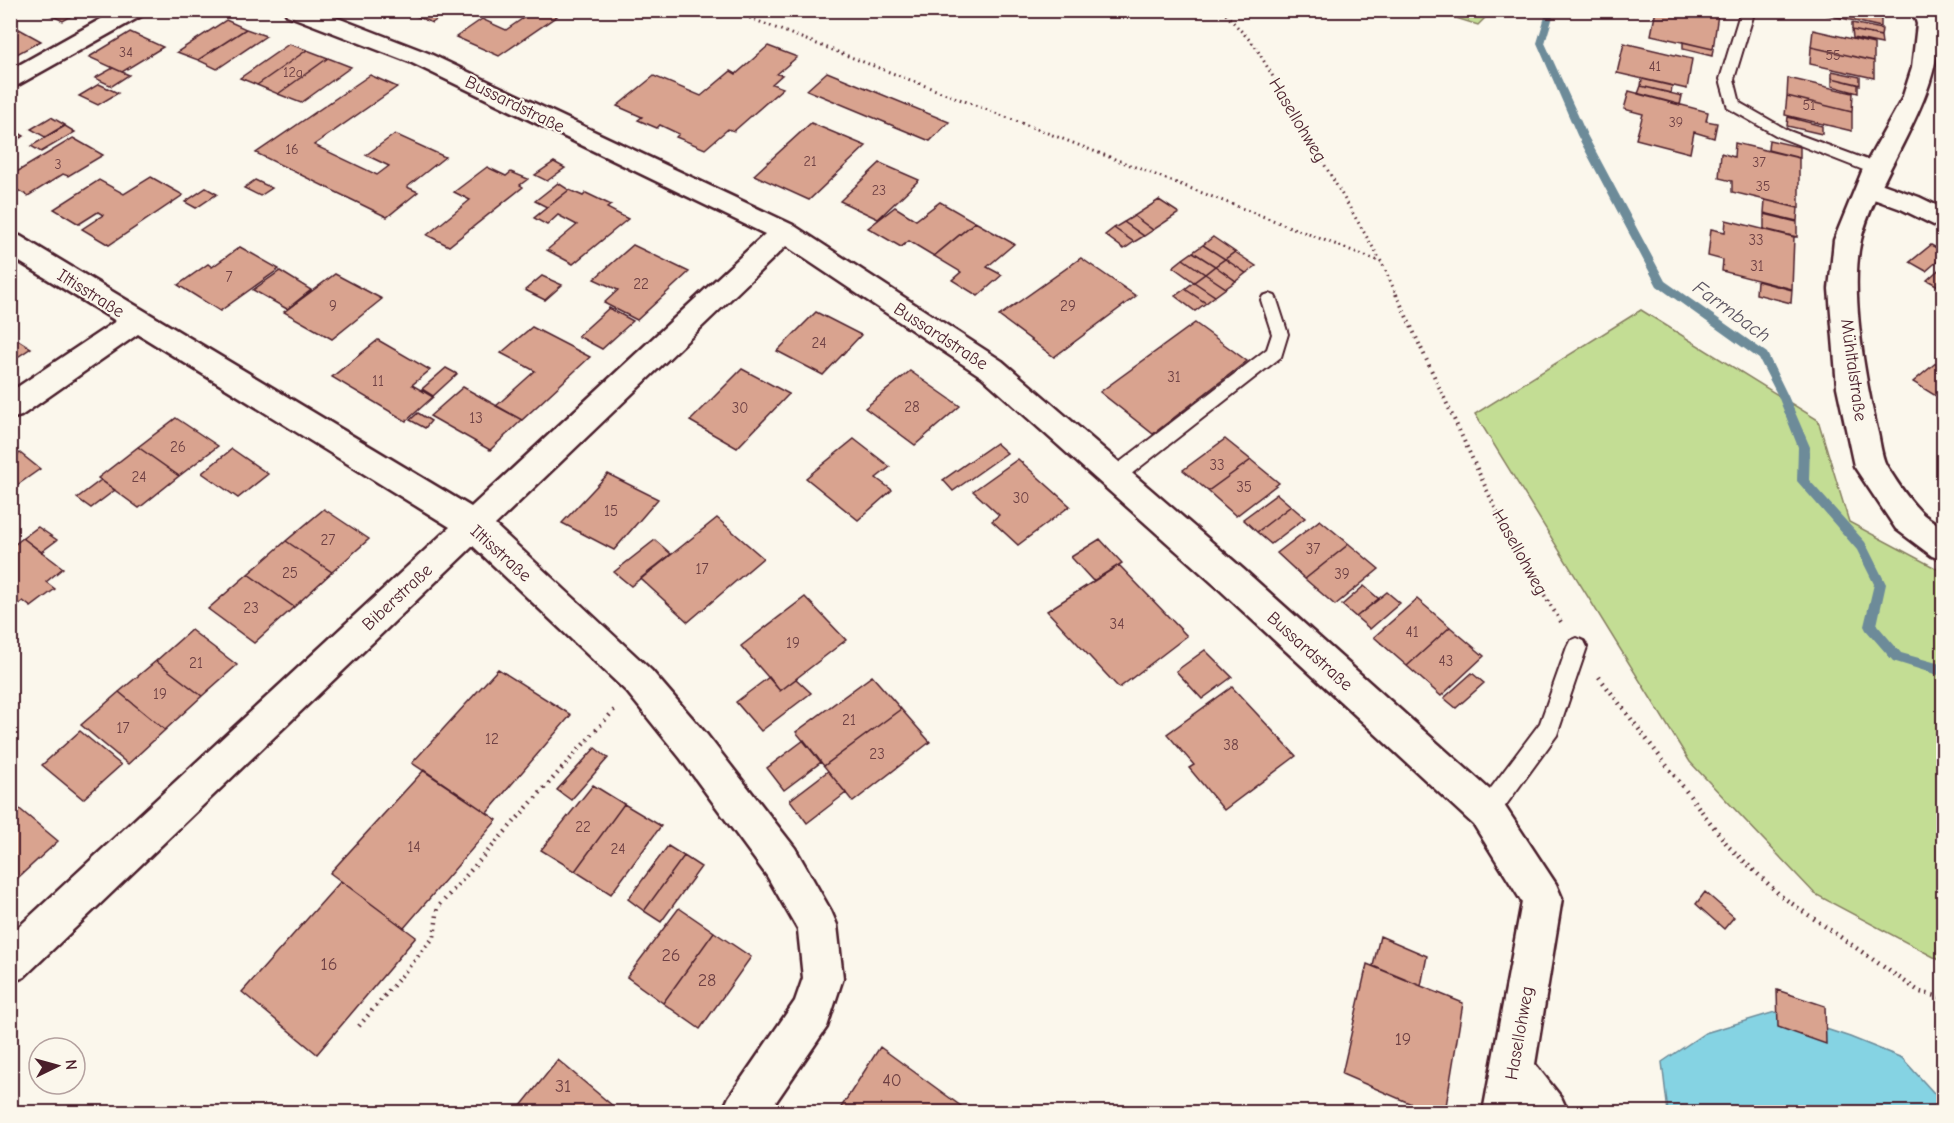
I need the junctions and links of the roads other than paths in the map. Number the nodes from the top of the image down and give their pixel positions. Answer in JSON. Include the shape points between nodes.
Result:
{"nodes":[{"id":1,"x":135,"y":10,"type":"edge"},
{"id":2,"x":295,"y":10,"type":"edge"},
{"id":3,"x":1748,"y":10,"type":"edge"},
{"id":4,"x":1924,"y":10,"type":"edge"},
{"id":5,"x":10,"y":80,"type":"edge"},
{"id":6,"x":1872,"y":179,"type":"junction"},
{"id":7,"x":1944,"y":221,"type":"edge"},
{"id":8,"x":784,"y":232,"type":"junction"},
{"id":9,"x":10,"y":243,"type":"edge"},
{"id":10,"x":1269,"y":300,"type":"dead end"},
{"id":11,"x":136,"y":321,"type":"junction"},
{"id":12,"x":10,"y":408,"type":"edge"},
{"id":13,"x":1114,"y":477,"type":"junction"},
{"id":14,"x":473,"y":525,"type":"junction"},
{"id":15,"x":1944,"y":546,"type":"edge"},
{"id":16,"x":1576,"y":646,"type":"road end"},
{"id":17,"x":1487,"y":812,"type":"junction"},
{"id":18,"x":10,"y":963,"type":"edge"},
{"id":19,"x":1512,"y":1070,"type":"junction"},
{"id":20,"x":744,"y":1113,"type":"edge"},
{"id":21,"x":1505,"y":1113,"type":"edge"},
{"id":22,"x":1546,"y":1113,"type":"edge"}],
"edges":[{"from":1,"to":5,"type":"street"},
{"from":2,"to":8,"type":"street","name":"Bussardstraße","via":[[420,58]]},
{"from":3,"to":6,"type":"lane","via":[[1727,79],[1733,105]]},
{"from":4,"to":6,"type":"street","name":"Mühltalstraße","via":[[1928,34],[1924,68],[1914,99]]},
{"from":6,"to":7,"type":"street"},
{"from":6,"to":15,"type":"street","name":"Mühltalstraße","via":[[1847,240],[1844,279],[1852,387],[1870,466],[1907,520]]},
{"from":8,"to":13,"type":"street","name":"Bussardstraße","via":[[992,369]]},
{"from":8,"to":14,"type":"street","name":"Biberstraße"},
{"from":9,"to":11,"type":"street","name":"Iltisstraße"},
{"from":10,"to":13,"type":"lane","via":[[1280,334],[1275,352]]},
{"from":11,"to":12,"type":"street"},
{"from":11,"to":14,"type":"street","name":"Iltisstraße"},
{"from":13,"to":17,"type":"street","name":"Bussardstraße"},
{"from":14,"to":18,"type":"street","name":"Biberstraße"},
{"from":14,"to":20,"type":"street","name":"Iltisstraße","via":[[639,681],[782,862],[817,925],[823,978],[812,1012]]},
{"from":16,"to":17,"type":"lane","via":[[1549,729]]},
{"from":17,"to":19,"type":"street","name":"Hasellohweg","via":[[1542,898]]},
{"from":19,"to":21,"type":"street","name":"Hasellohweg"},
{"from":19,"to":22,"type":"street"}]}
